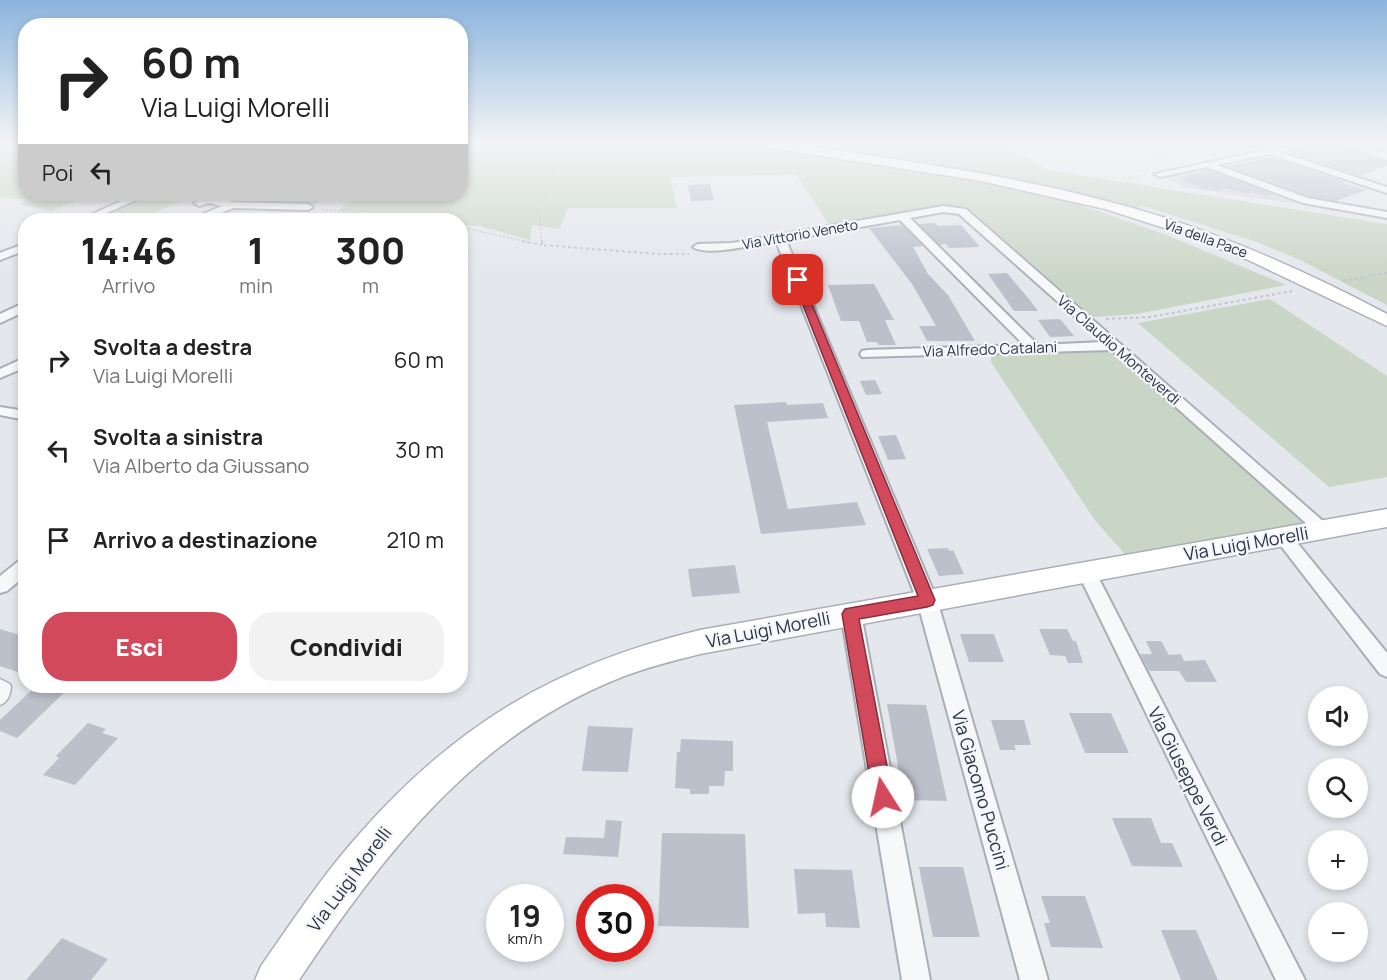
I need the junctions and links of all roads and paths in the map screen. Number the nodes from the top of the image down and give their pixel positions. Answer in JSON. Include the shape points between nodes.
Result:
{"nodes":[{"id":1,"x":547,"y":189,"type":"edge"},
{"id":2,"x":1032,"y":189,"type":"edge"},
{"id":3,"x":1273,"y":189,"type":"edge"},
{"id":4,"x":128,"y":201,"type":"edge"},
{"id":5,"x":205,"y":201,"type":"edge"},
{"id":6,"x":213,"y":201,"type":"edge"},
{"id":7,"x":199,"y":203,"type":"dead end"},
{"id":8,"x":232,"y":205,"type":"junction"},
{"id":9,"x":308,"y":207,"type":"joint"},
{"id":10,"x":100,"y":213,"type":"edge"},
{"id":11,"x":213,"y":213,"type":"edge"},
{"id":12,"x":362,"y":213,"type":"edge"},
{"id":13,"x":1387,"y":214,"type":"edge"},
{"id":14,"x":902,"y":216,"type":"junction"},
{"id":15,"x":468,"y":229,"type":"edge"},
{"id":16,"x":780,"y":237,"type":"junction"},
{"id":17,"x":542,"y":245,"type":"junction"},
{"id":18,"x":18,"y":249,"type":"edge"},
{"id":19,"x":695,"y":250,"type":"joint"},
{"id":20,"x":0,"y":257,"type":"edge"},
{"id":21,"x":1387,"y":273,"type":"edge"},
{"id":22,"x":1319,"y":285,"type":"junction"},
{"id":23,"x":18,"y":310,"type":"edge"},
{"id":24,"x":0,"y":319,"type":"edge"},
{"id":25,"x":1083,"y":320,"type":"junction"},
{"id":26,"x":1387,"y":321,"type":"edge"},
{"id":27,"x":1114,"y":346,"type":"junction"},
{"id":28,"x":1033,"y":347,"type":"junction"},
{"id":29,"x":867,"y":354,"type":"dead end"},
{"id":30,"x":18,"y":365,"type":"edge"},
{"id":31,"x":0,"y":375,"type":"edge"},
{"id":32,"x":0,"y":411,"type":"edge"},
{"id":33,"x":18,"y":414,"type":"edge"},
{"id":34,"x":1387,"y":518,"type":"edge"},
{"id":35,"x":1323,"y":529,"type":"junction"},
{"id":36,"x":1284,"y":538,"type":"junction"},
{"id":37,"x":1086,"y":571,"type":"junction"},
{"id":38,"x":18,"y":572,"type":"edge"},
{"id":39,"x":0,"y":586,"type":"edge"},
{"id":40,"x":927,"y":600,"type":"junction"},
{"id":41,"x":850,"y":614,"type":"junction"},
{"id":42,"x":1387,"y":668,"type":"edge"},
{"id":43,"x":0,"y":683,"type":"edge"},
{"id":44,"x":0,"y":700,"type":"edge"},
{"id":45,"x":275,"y":980,"type":"edge"},
{"id":46,"x":916,"y":980,"type":"edge"},
{"id":47,"x":1034,"y":980,"type":"edge"},
{"id":48,"x":1291,"y":980,"type":"edge"}],
"edges":[{"from":1,"to":17,"type":"path","via":[[539,209]]},
{"from":2,"to":22,"type":"main road","name":"Via della Pace","via":[[1109,206],[1222,242]]},
{"from":3,"to":13,"type":"street","via":[[1306,201]]},
{"from":4,"to":10,"type":"street"},
{"from":5,"to":7,"type":"street"},
{"from":6,"to":8,"type":"street"},
{"from":8,"to":9,"type":"street"},
{"from":8,"to":11,"type":"street"},
{"from":9,"to":12,"type":"path"},
{"from":14,"to":16,"type":"street","name":"Via Vittorio Veneto"},
{"from":14,"to":25,"type":"street","name":"Via Claudio Monteverdi","via":[[943,209],[962,211]]},
{"from":14,"to":28,"type":"street"},
{"from":15,"to":17,"type":"path"},
{"from":16,"to":19,"type":"street","name":"Via Vittorio Veneto"},
{"from":16,"to":40,"type":"street","name":"Via Giacomo Puccini"},
{"from":17,"to":19,"type":"path","via":[[658,254]]},
{"from":18,"to":20,"type":"street"},
{"from":21,"to":22,"type":"path"},
{"from":22,"to":25,"type":"path","via":[[1150,317]]},
{"from":22,"to":26,"type":"main road","name":"Via della Pace"},
{"from":23,"to":24,"type":"street"},
{"from":25,"to":27,"type":"street","name":"Via Claudio Monteverdi"},
{"from":27,"to":28,"type":"street","name":"Via Alfredo Catalani"},
{"from":27,"to":35,"type":"street","name":"Via Claudio Monteverdi"},
{"from":28,"to":29,"type":"street","name":"Via Alfredo Catalani"},
{"from":30,"to":31,"type":"street"},
{"from":32,"to":33,"type":"street"},
{"from":34,"to":35,"type":"main road","name":"Via Luigi Morelli"},
{"from":35,"to":36,"type":"main road","name":"Via Luigi Morelli"},
{"from":36,"to":37,"type":"main road","name":"Via Luigi Morelli"},
{"from":36,"to":42,"type":"street"},
{"from":37,"to":40,"type":"main road","name":"Via Luigi Morelli"},
{"from":37,"to":48,"type":"street","name":"Via Giuseppe Verdi"},
{"from":38,"to":39,"type":"street"},
{"from":40,"to":41,"type":"main road","name":"Via Luigi Morelli"},
{"from":40,"to":47,"type":"street","name":"Via Giacomo Puccini"},
{"from":41,"to":45,"type":"main road","name":"Via Luigi Morelli","via":[[652,653],[581,680],[526,710],[464,754],[395,819],[351,873]]},
{"from":41,"to":46,"type":"street"},
{"from":43,"to":44,"type":"lane","via":[[6,687]]}]}
